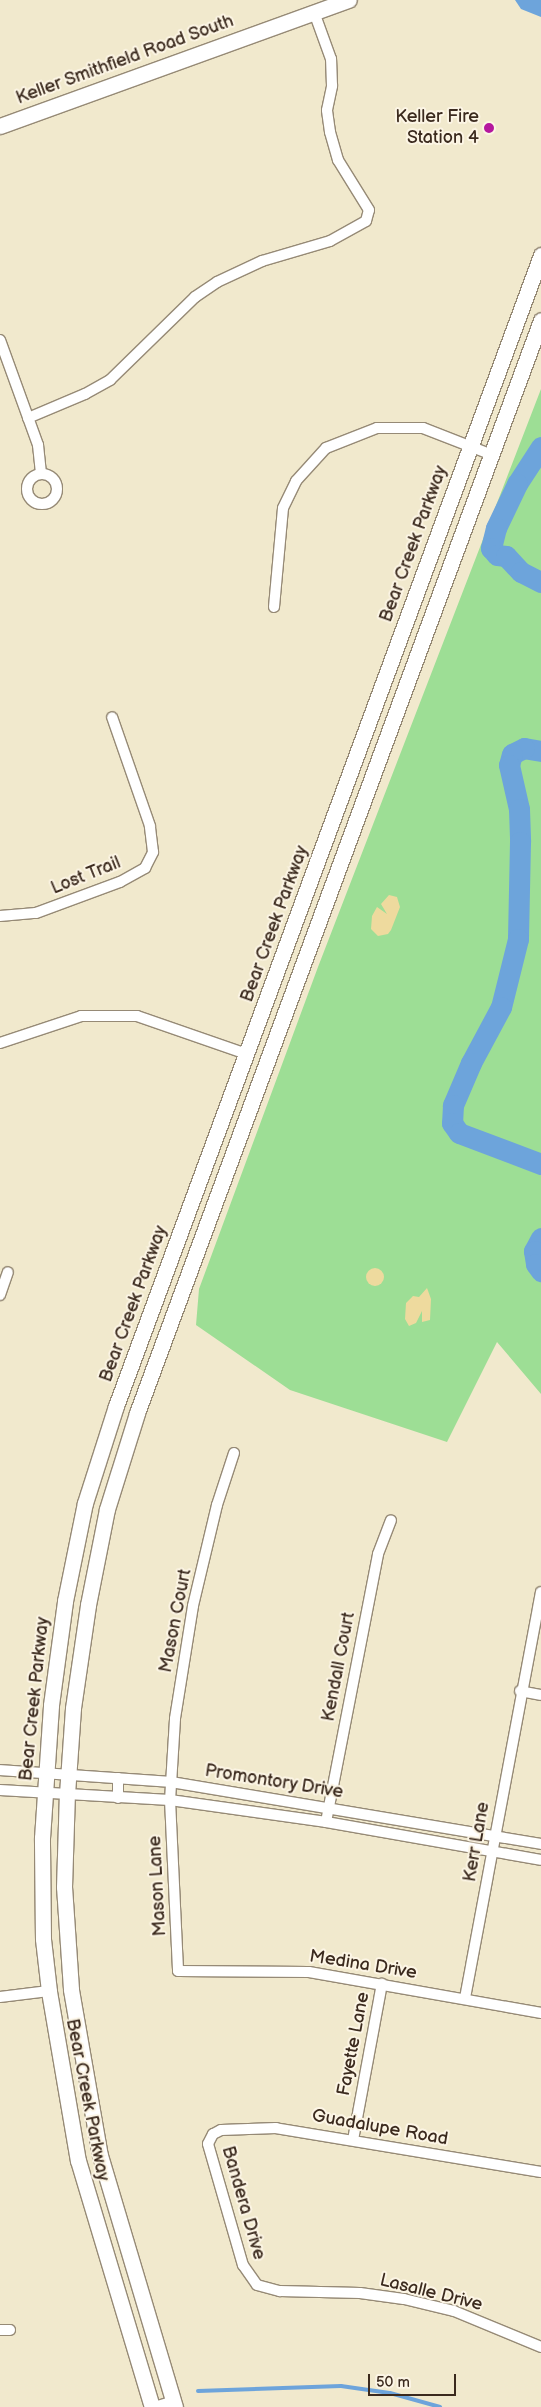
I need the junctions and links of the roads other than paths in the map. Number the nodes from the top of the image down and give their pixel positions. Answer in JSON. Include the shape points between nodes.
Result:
{"nodes":[{"id":1,"x":348,"y":0,"type":"edge"},
{"id":2,"x":314,"y":12,"type":"junction"},
{"id":3,"x":0,"y":126,"type":"edge"},
{"id":4,"x":541,"y":255,"type":"edge"},
{"id":5,"x":535,"y":291,"type":"edge"},
{"id":6,"x":541,"y":320,"type":"edge"},
{"id":7,"x":0,"y":340,"type":"edge"},
{"id":8,"x":28,"y":418,"type":"junction"},
{"id":9,"x":470,"y":446,"type":"junction"},
{"id":10,"x":490,"y":454,"type":"junction"},
{"id":11,"x":41,"y":473,"type":"dead end"},
{"id":12,"x":274,"y":607,"type":"dead end"},
{"id":13,"x":112,"y":718,"type":"dead end"},
{"id":14,"x":0,"y":916,"type":"edge"},
{"id":15,"x":0,"y":1043,"type":"edge"},
{"id":16,"x":247,"y":1054,"type":"junction"},
{"id":17,"x":8,"y":1272,"type":"dead end"},
{"id":18,"x":0,"y":1295,"type":"edge"},
{"id":19,"x":234,"y":1453,"type":"dead end"},
{"id":20,"x":391,"y":1520,"type":"dead end"},
{"id":21,"x":541,"y":1592,"type":"edge"},
{"id":22,"x":520,"y":1691,"type":"junction"},
{"id":23,"x":541,"y":1694,"type":"edge"},
{"id":24,"x":0,"y":1770,"type":"edge"},
{"id":25,"x":45,"y":1773,"type":"junction"},
{"id":26,"x":68,"y":1774,"type":"junction"},
{"id":27,"x":118,"y":1778,"type":"junction"},
{"id":28,"x":171,"y":1782,"type":"junction"},
{"id":29,"x":0,"y":1790,"type":"edge"},
{"id":30,"x":44,"y":1793,"type":"junction"},
{"id":31,"x":67,"y":1794,"type":"junction"},
{"id":32,"x":118,"y":1798,"type":"junction"},
{"id":33,"x":170,"y":1800,"type":"junction"},
{"id":34,"x":329,"y":1806,"type":"junction"},
{"id":35,"x":326,"y":1822,"type":"junction"},
{"id":36,"x":495,"y":1836,"type":"junction"},
{"id":37,"x":541,"y":1844,"type":"edge"},
{"id":38,"x":493,"y":1852,"type":"junction"},
{"id":39,"x":541,"y":1860,"type":"edge"},
{"id":40,"x":178,"y":1971,"type":"joint"},
{"id":41,"x":382,"y":1984,"type":"junction"},
{"id":42,"x":49,"y":1991,"type":"junction"},
{"id":43,"x":0,"y":1997,"type":"edge"},
{"id":44,"x":465,"y":1998,"type":"junction"},
{"id":45,"x":541,"y":2013,"type":"edge"},
{"id":46,"x":213,"y":2134,"type":"joint"},
{"id":47,"x":353,"y":2140,"type":"junction"},
{"id":48,"x":541,"y":2172,"type":"edge"},
{"id":49,"x":251,"y":2280,"type":"joint"},
{"id":50,"x":541,"y":2347,"type":"edge"},
{"id":51,"x":174,"y":2405,"type":"edge"},
{"id":52,"x":152,"y":2407,"type":"edge"},
{"id":53,"x":158,"y":2407,"type":"edge"}],
"edges":[{"from":1,"to":2,"type":"main road","name":"Keller Smithfield Road South"},
{"from":2,"to":3,"type":"main road","name":"Keller Smithfield Road South"},
{"from":2,"to":8,"type":"street","via":[[331,59],[332,86],[327,110],[330,132],[338,160],[369,210],[366,221],[330,241],[262,261],[217,282],[195,297],[110,380]]},
{"from":4,"to":5,"type":"main road","name":"Bear Creek Parkway"},
{"from":5,"to":9,"type":"main road","name":"Bear Creek Parkway"},
{"from":6,"to":10,"type":"main road","name":"Bear Creek Parkway"},
{"from":7,"to":8,"type":"street"},
{"from":8,"to":11,"type":"street","via":[[38,445]]},
{"from":9,"to":10,"type":"street"},
{"from":9,"to":12,"type":"street","via":[[423,428],[377,428],[326,448],[296,481],[283,508]]},
{"from":9,"to":16,"type":"main road","name":"Bear Creek Parkway"},
{"from":10,"to":26,"type":"main road","name":"Bear Creek Parkway","via":[[119,1467],[88,1605]]},
{"from":13,"to":14,"type":"street","name":"Lost Trail","via":[[150,826],[153,852],[145,868],[120,882],[36,914]]},
{"from":15,"to":16,"type":"street","via":[[81,1016],[137,1016]]},
{"from":16,"to":25,"type":"main road","name":"Bear Creek Parkway","via":[[116,1406],[85,1503],[65,1601]]},
{"from":17,"to":18,"type":"street"},
{"from":19,"to":28,"type":"street","name":"Mason Court","via":[[217,1505],[193,1606],[176,1719]]},
{"from":20,"to":34,"type":"street","name":"Kendall Court","via":[[378,1554]]},
{"from":21,"to":22,"type":"street","name":"Kerr Lane"},
{"from":22,"to":23,"type":"street"},
{"from":22,"to":36,"type":"street","name":"Kerr Lane"},
{"from":24,"to":25,"type":"street","name":"Promontory Drive"},
{"from":25,"to":26,"type":"street","name":"Promontory Drive"},
{"from":25,"to":30,"type":"main road","name":"Bear Creek Parkway"},
{"from":26,"to":27,"type":"street","name":"Promontory Drive"},
{"from":26,"to":31,"type":"main road","name":"Bear Creek Parkway"},
{"from":27,"to":28,"type":"street","name":"Promontory Drive"},
{"from":27,"to":32,"type":"street"},
{"from":28,"to":33,"type":"street","name":"Mason Court"},
{"from":28,"to":34,"type":"street","name":"Promontory Drive"},
{"from":29,"to":30,"type":"street","name":"Promontory Drive"},
{"from":30,"to":31,"type":"street","name":"Promontory Drive"},
{"from":30,"to":42,"type":"main road","name":"Bear Creek Parkway","via":[[41,1887]]},
{"from":31,"to":32,"type":"street","name":"Promontory Drive"},
{"from":31,"to":51,"type":"main road","name":"Bear Creek Parkway","via":[[66,1937],[80,2049],[112,2202]]},
{"from":32,"to":33,"type":"street","name":"Promontory Drive"},
{"from":33,"to":35,"type":"street","name":"Promontory Drive"},
{"from":33,"to":40,"type":"street","name":"Mason Lane"},
{"from":34,"to":35,"type":"street","name":"Kendall Court"},
{"from":34,"to":36,"type":"street","name":"Promontory Drive"},
{"from":35,"to":38,"type":"street","name":"Promontory Drive"},
{"from":36,"to":37,"type":"street","name":"Promontory Drive"},
{"from":36,"to":38,"type":"street","name":"Kerr Lane"},
{"from":38,"to":39,"type":"street","name":"Promontory Drive"},
{"from":38,"to":44,"type":"street","name":"Kerr Lane"},
{"from":40,"to":41,"type":"street","name":"Medina Drive","via":[[309,1972]]},
{"from":41,"to":44,"type":"street","name":"Medina Drive"},
{"from":41,"to":47,"type":"street","name":"Fayette Lane"},
{"from":42,"to":43,"type":"street"},
{"from":42,"to":52,"type":"main road","name":"Bear Creek Parkway","via":[[78,2162]]},
{"from":44,"to":45,"type":"street","name":"Medina Drive"},
{"from":46,"to":47,"type":"street","name":"Guadalupe Road","via":[[232,2128],[276,2128]]},
{"from":46,"to":49,"type":"street","name":"Bandera Drive","via":[[209,2152],[243,2265]]},
{"from":47,"to":48,"type":"street","name":"Guadalupe Road"},
{"from":49,"to":50,"type":"street","name":"Lasalle Drive","via":[[266,2289],[404,2299],[454,2311]]},
{"from":51,"to":53,"type":"street"}]}
